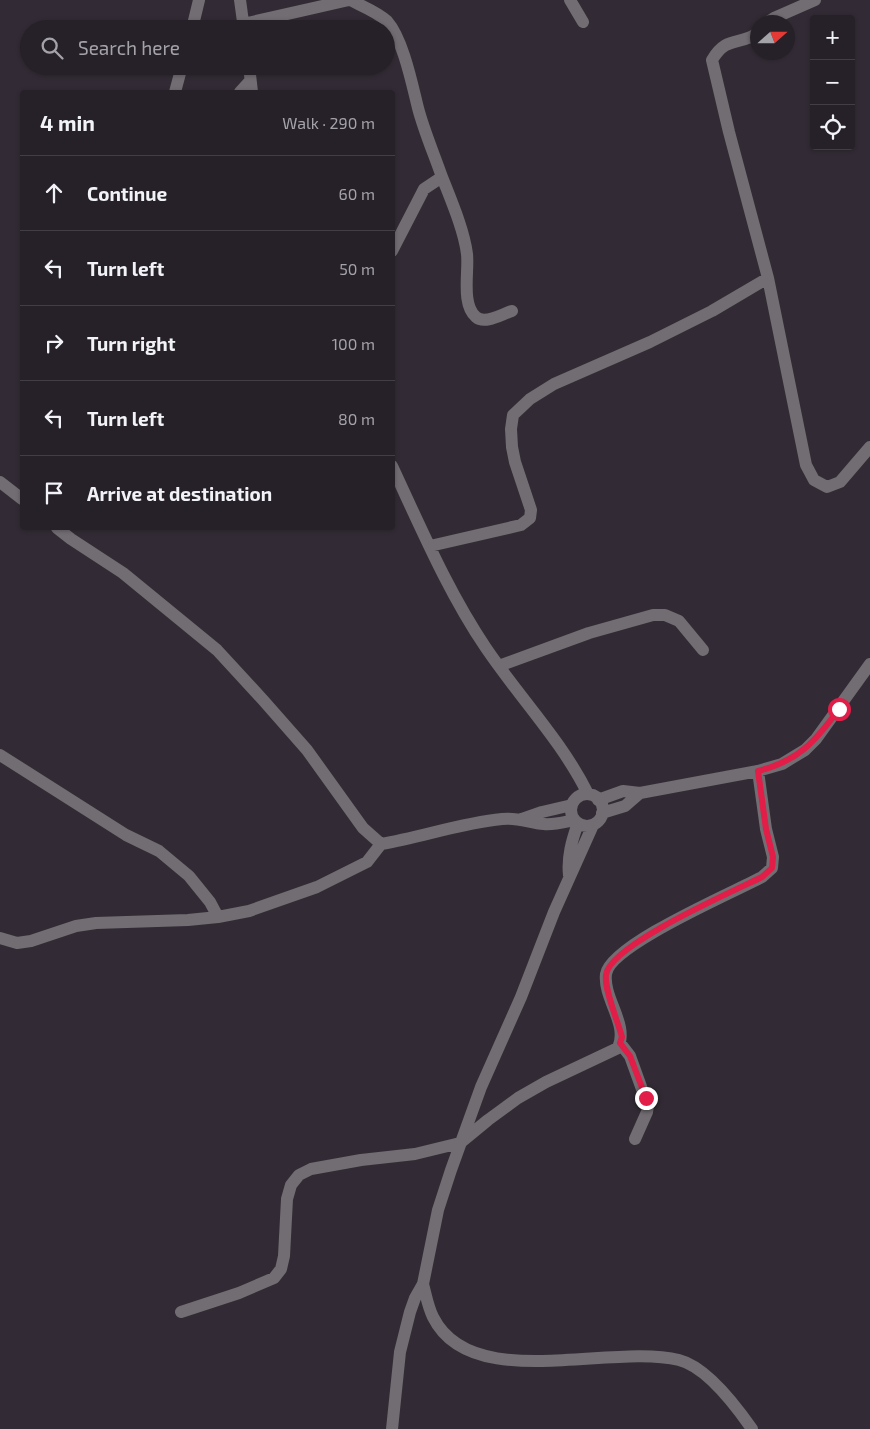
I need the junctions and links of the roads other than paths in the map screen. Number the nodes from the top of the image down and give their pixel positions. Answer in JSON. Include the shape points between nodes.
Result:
{"nodes":[{"id":1,"x":199,"y":0,"type":"edge"},
{"id":2,"x":240,"y":0,"type":"edge"},
{"id":3,"x":349,"y":0,"type":"edge"},
{"id":4,"x":570,"y":0,"type":"edge"},
{"id":5,"x":816,"y":0,"type":"edge"},
{"id":6,"x":781,"y":15,"type":"edge"},
{"id":7,"x":194,"y":20,"type":"edge"},
{"id":8,"x":242,"y":20,"type":"edge"},
{"id":9,"x":267,"y":20,"type":"edge"},
{"id":10,"x":384,"y":20,"type":"edge"},
{"id":11,"x":583,"y":22,"type":"dead end"},
{"id":12,"x":395,"y":35,"type":"edge"},
{"id":13,"x":750,"y":38,"type":"edge"},
{"id":14,"x":180,"y":75,"type":"edge"},
{"id":15,"x":176,"y":90,"type":"edge"},
{"id":16,"x":442,"y":177,"type":"junction"},
{"id":17,"x":395,"y":244,"type":"edge"},
{"id":18,"x":768,"y":278,"type":"junction"},
{"id":19,"x":512,"y":311,"type":"dead end"},
{"id":20,"x":870,"y":447,"type":"edge"},
{"id":21,"x":395,"y":472,"type":"edge"},
{"id":22,"x":0,"y":482,"type":"edge"},
{"id":23,"x":20,"y":497,"type":"edge"},
{"id":24,"x":60,"y":530,"type":"edge"},
{"id":25,"x":430,"y":546,"type":"junction"},
{"id":26,"x":704,"y":650,"type":"dead end"},
{"id":27,"x":870,"y":664,"type":"edge"},
{"id":28,"x":499,"y":666,"type":"junction"},
{"id":29,"x":0,"y":755,"type":"edge"},
{"id":30,"x":758,"y":771,"type":"junction"},
{"id":31,"x":640,"y":793,"type":"junction"},
{"id":32,"x":593,"y":797,"type":"junction"},
{"id":33,"x":572,"y":805,"type":"junction"},
{"id":34,"x":602,"y":813,"type":"junction"},
{"id":35,"x":522,"y":819,"type":"junction"},
{"id":36,"x":576,"y":822,"type":"junction"},
{"id":37,"x":593,"y":825,"type":"junction"},
{"id":38,"x":381,"y":844,"type":"junction"},
{"id":39,"x":569,"y":877,"type":"junction"},
{"id":40,"x":218,"y":917,"type":"junction"},
{"id":41,"x":0,"y":938,"type":"edge"},
{"id":42,"x":620,"y":1043,"type":"junction"},
{"id":43,"x":635,"y":1139,"type":"dead end"},
{"id":44,"x":460,"y":1143,"type":"junction"},
{"id":45,"x":423,"y":1284,"type":"junction"},
{"id":46,"x":180,"y":1312,"type":"dead end"},
{"id":47,"x":392,"y":1429,"type":"edge"},
{"id":48,"x":752,"y":1429,"type":"edge"}],
"edges":[{"from":1,"to":7,"type":"street"},
{"from":2,"to":8,"type":"street"},
{"from":3,"to":9,"type":"street"},
{"from":3,"to":10,"type":"street"},
{"from":4,"to":11,"type":"street"},
{"from":5,"to":6,"type":"street"},
{"from":12,"to":16,"type":"street"},
{"from":13,"to":18,"type":"street","via":[[728,43],[712,60]]},
{"from":14,"to":15,"type":"street"},
{"from":16,"to":17,"type":"street","via":[[424,189]]},
{"from":16,"to":19,"type":"street","via":[[467,254],[467,292],[474,317],[488,320]]},
{"from":18,"to":20,"type":"street","via":[[806,465],[814,480],[827,487],[840,482]]},
{"from":18,"to":25,"type":"street","via":[[712,311],[554,384],[530,399],[513,415],[511,430],[515,462],[531,510],[530,518],[521,525]]},
{"from":21,"to":25,"type":"street"},
{"from":22,"to":23,"type":"street"},
{"from":24,"to":38,"type":"street","via":[[123,573],[217,650],[307,750],[363,828]]},
{"from":25,"to":28,"type":"street","via":[[465,613]]},
{"from":26,"to":28,"type":"street","via":[[679,621],[665,615],[652,615],[589,633]]},
{"from":27,"to":30,"type":"street","via":[[827,726],[805,750],[782,764]]},
{"from":28,"to":32,"type":"street"},
{"from":29,"to":40,"type":"street","via":[[119,831],[159,851],[189,876]]},
{"from":30,"to":31,"type":"street"},
{"from":30,"to":42,"type":"street","via":[[773,857],[772,868],[762,877],[644,938],[615,959],[606,973],[606,985],[622,1037]]},
{"from":31,"to":32,"type":"street","via":[[623,791]]},
{"from":31,"to":34,"type":"street","via":[[625,806]]},
{"from":32,"to":33,"type":"street","via":[[578,797]]},
{"from":32,"to":34,"type":"street","via":[[602,806]]},
{"from":33,"to":35,"type":"street"},
{"from":33,"to":36,"type":"street","via":[[572,816]]},
{"from":34,"to":37,"type":"street"},
{"from":35,"to":36,"type":"street","via":[[543,824]]},
{"from":35,"to":38,"type":"street","via":[[485,821]]},
{"from":36,"to":37,"type":"street"},
{"from":36,"to":39,"type":"street","via":[[569,855]]},
{"from":37,"to":39,"type":"street"},
{"from":38,"to":40,"type":"street","via":[[367,862],[317,887],[249,911]]},
{"from":39,"to":44,"type":"street"},
{"from":40,"to":41,"type":"street","via":[[96,923],[76,926],[30,942],[17,943]]},
{"from":42,"to":43,"type":"street","via":[[630,1056],[648,1106]]},
{"from":42,"to":44,"type":"street","via":[[614,1051],[518,1098]]},
{"from":44,"to":45,"type":"street","via":[[438,1210]]},
{"from":44,"to":46,"type":"street","via":[[415,1154],[311,1169],[299,1175],[291,1185],[287,1199],[284,1256],[281,1269],[274,1278],[239,1294]]},
{"from":45,"to":47,"type":"street","via":[[410,1312],[400,1352]]},
{"from":45,"to":48,"type":"street","via":[[433,1317],[444,1334],[469,1351],[521,1361],[624,1356],[679,1360],[713,1382]]}]}
